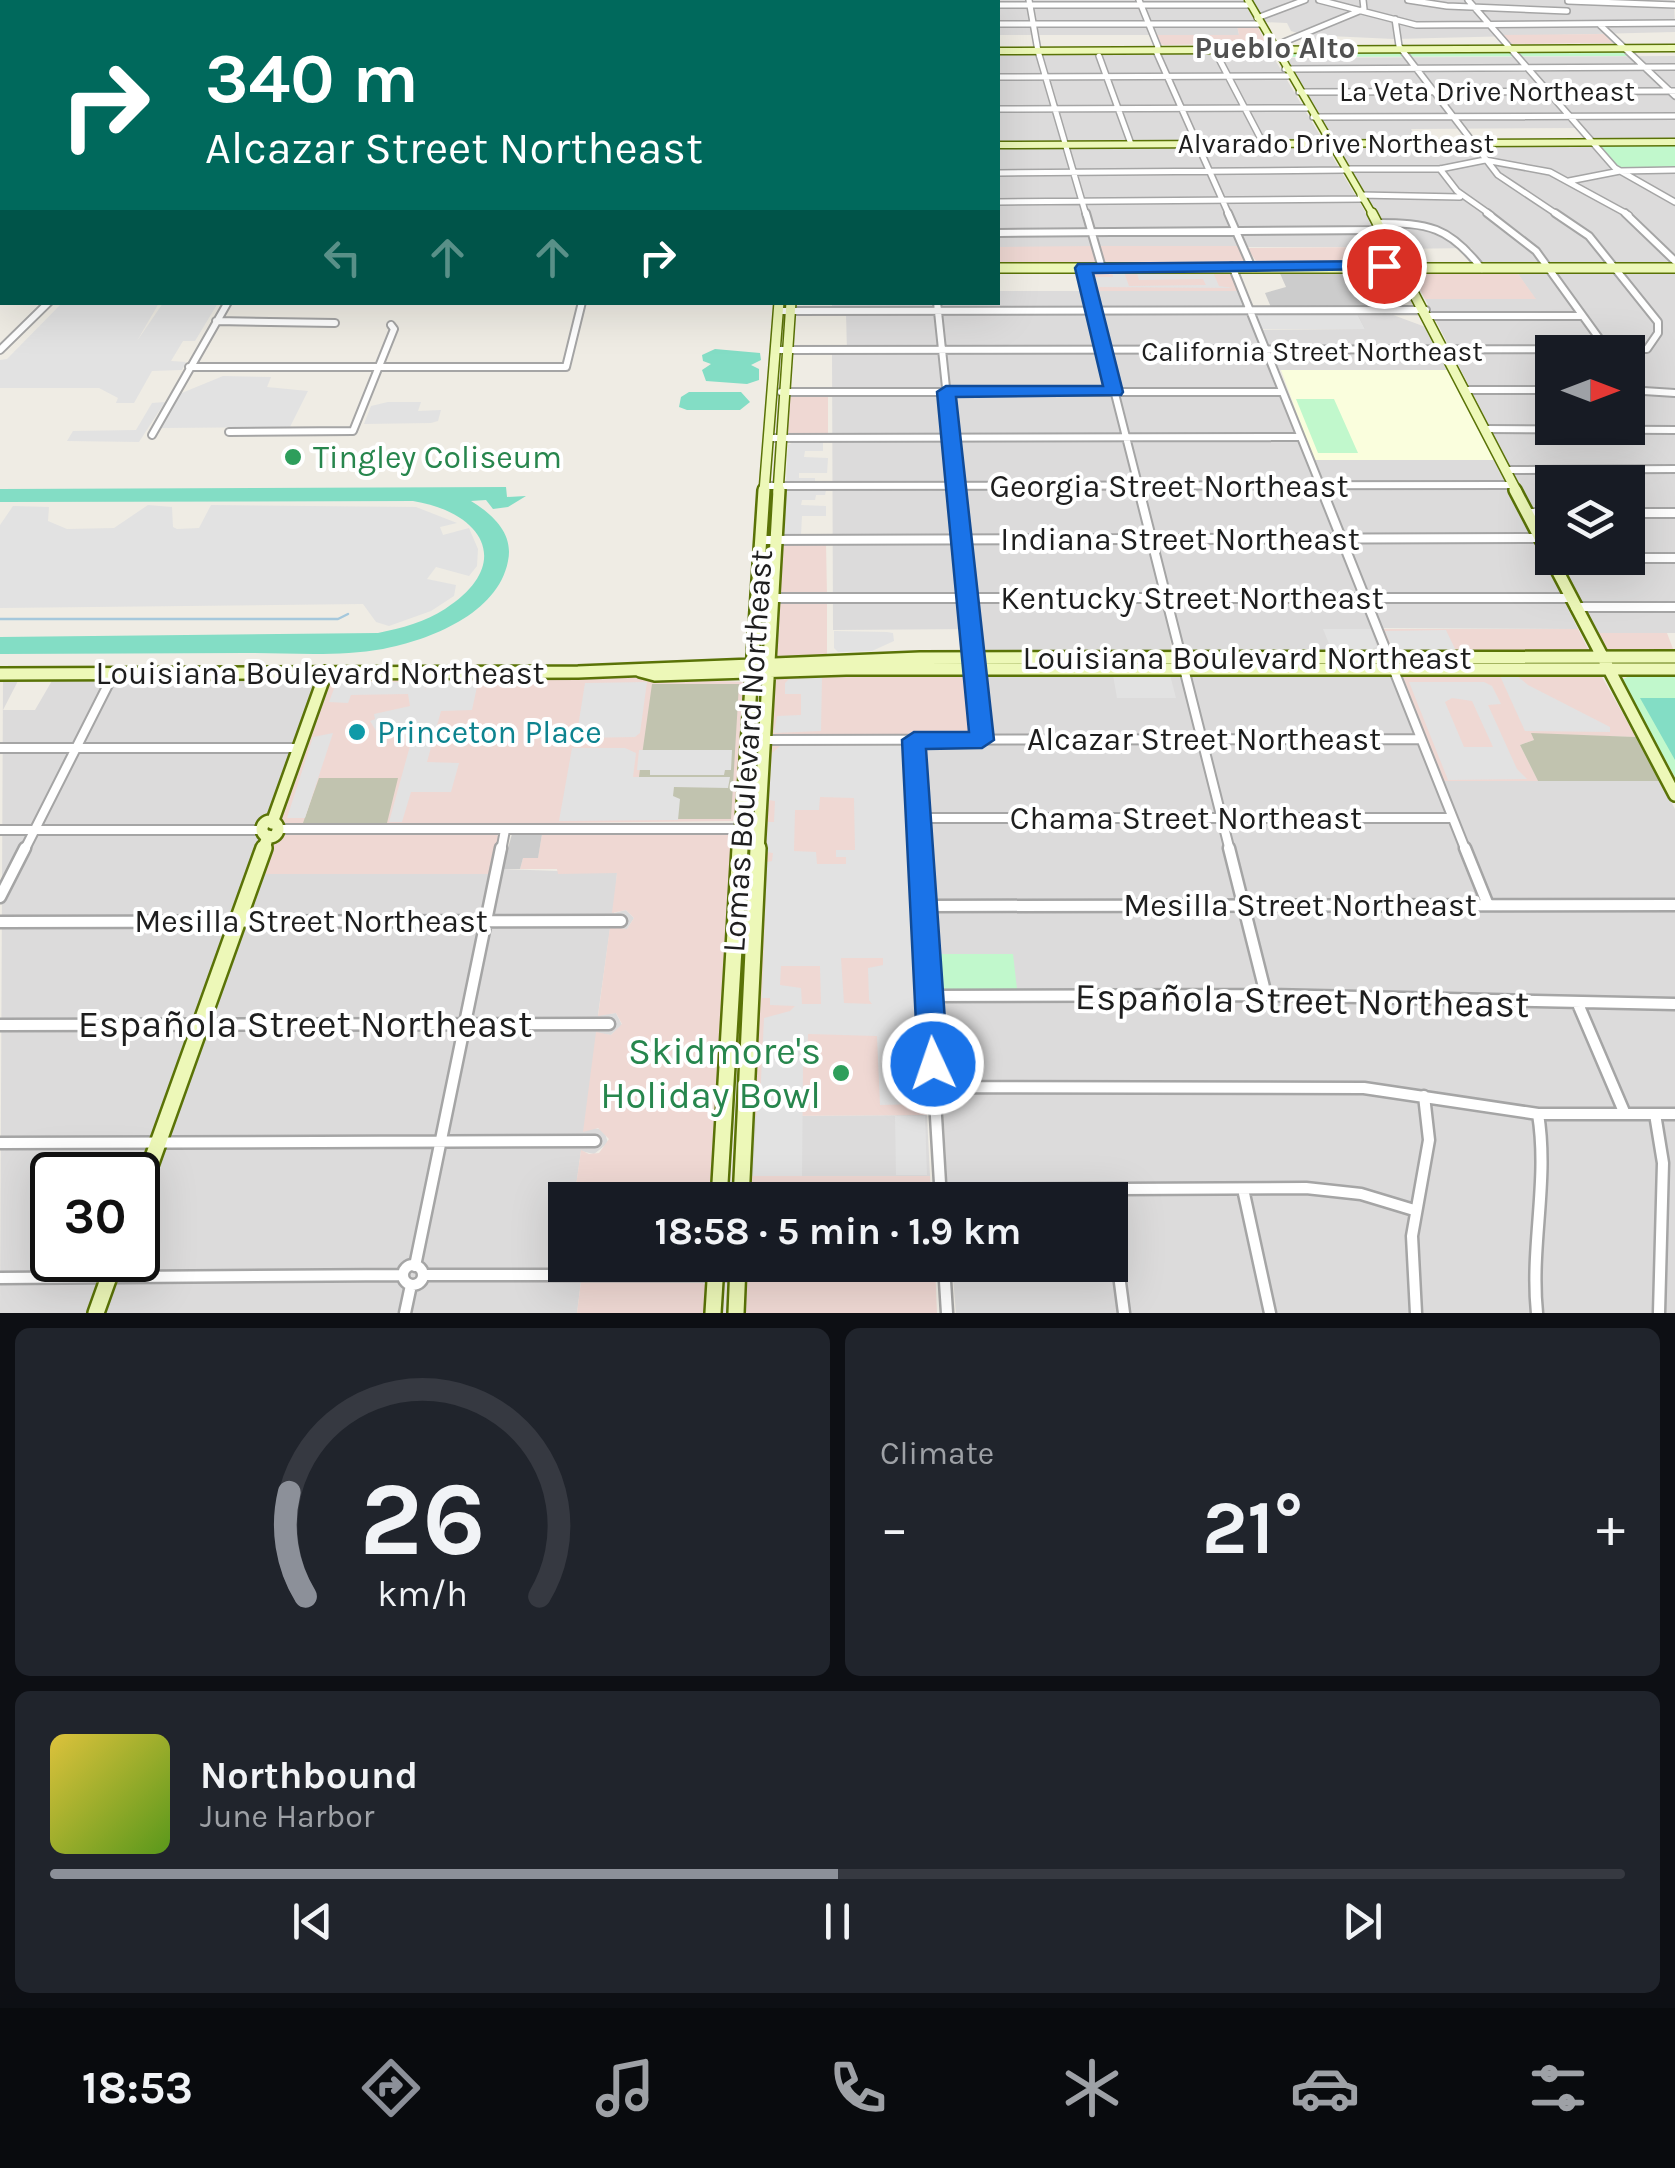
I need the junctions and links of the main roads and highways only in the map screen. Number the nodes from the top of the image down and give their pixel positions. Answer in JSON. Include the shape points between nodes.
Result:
{"nodes":[{"id":1,"x":1249,"y":2,"type":"edge"},
{"id":2,"x":1675,"y":46,"type":"edge"},
{"id":3,"x":1272,"y":48,"type":"junction"},
{"id":4,"x":1000,"y":49,"type":"edge"},
{"id":5,"x":1000,"y":142,"type":"edge"},
{"id":6,"x":1675,"y":142,"type":"edge"},
{"id":7,"x":1329,"y":144,"type":"junction"},
{"id":8,"x":1675,"y":264,"type":"edge"},
{"id":9,"x":1403,"y":267,"type":"junction"},
{"id":10,"x":1000,"y":268,"type":"edge"},
{"id":11,"x":784,"y":307,"type":"edge"},
{"id":12,"x":1466,"y":390,"type":"road end"},
{"id":13,"x":1571,"y":602,"type":"road end"},
{"id":14,"x":1675,"y":658,"type":"edge"},
{"id":15,"x":1602,"y":664,"type":"junction"},
{"id":16,"x":1675,"y":668,"type":"edge"},
{"id":17,"x":766,"y":669,"type":"junction"},
{"id":18,"x":751,"y":670,"type":"junction"},
{"id":19,"x":326,"y":672,"type":"junction"},
{"id":20,"x":0,"y":674,"type":"edge"},
{"id":21,"x":1675,"y":795,"type":"edge"},
{"id":22,"x":155,"y":1152,"type":"edge"},
{"id":23,"x":721,"y":1182,"type":"edge"},
{"id":24,"x":742,"y":1182,"type":"edge"},
{"id":25,"x":107,"y":1282,"type":"edge"},
{"id":26,"x":715,"y":1282,"type":"edge"},
{"id":27,"x":737,"y":1282,"type":"edge"},
{"id":28,"x":96,"y":1313,"type":"edge"},
{"id":29,"x":714,"y":1313,"type":"edge"},
{"id":30,"x":736,"y":1313,"type":"edge"}],
"edges":[{"from":1,"to":3,"type":"main road"},
{"from":2,"to":3,"type":"main road"},
{"from":3,"to":4,"type":"main road"},
{"from":3,"to":7,"type":"main road"},
{"from":5,"to":7,"type":"main road","name":"Alvarado Drive Northeast"},
{"from":6,"to":7,"type":"main road","name":"Alvarado Drive Northeast"},
{"from":7,"to":9,"type":"main road"},
{"from":8,"to":9,"type":"main road"},
{"from":9,"to":10,"type":"main road"},
{"from":9,"to":12,"type":"main road"},
{"from":11,"to":17,"type":"main road","name":"Lomas Boulevard Northeast","via":[[788,350]]},
{"from":11,"to":18,"type":"main road","name":"Lomas Boulevard Northeast","via":[[775,350]]},
{"from":13,"to":15,"type":"main road"},
{"from":14,"to":15,"type":"main road","name":"Louisiana Boulevard Northeast"},
{"from":15,"to":16,"type":"main road","name":"Louisiana Boulevard Northeast"},
{"from":15,"to":17,"type":"main road","name":"Louisiana Boulevard Northeast"},
{"from":15,"to":21,"type":"main road"},
{"from":17,"to":18,"type":"main road","name":"Louisiana Boulevard Northeast"},
{"from":17,"to":24,"type":"main road","name":"Lomas Boulevard Northeast"},
{"from":18,"to":19,"type":"main road","name":"Louisiana Boulevard Northeast"},
{"from":18,"to":23,"type":"main road","name":"Lomas Boulevard Northeast"},
{"from":19,"to":20,"type":"main road","name":"Louisiana Boulevard Northeast"},
{"from":19,"to":22,"type":"main road"},
{"from":25,"to":28,"type":"main road"},
{"from":26,"to":29,"type":"main road"},
{"from":27,"to":30,"type":"main road"}]}
